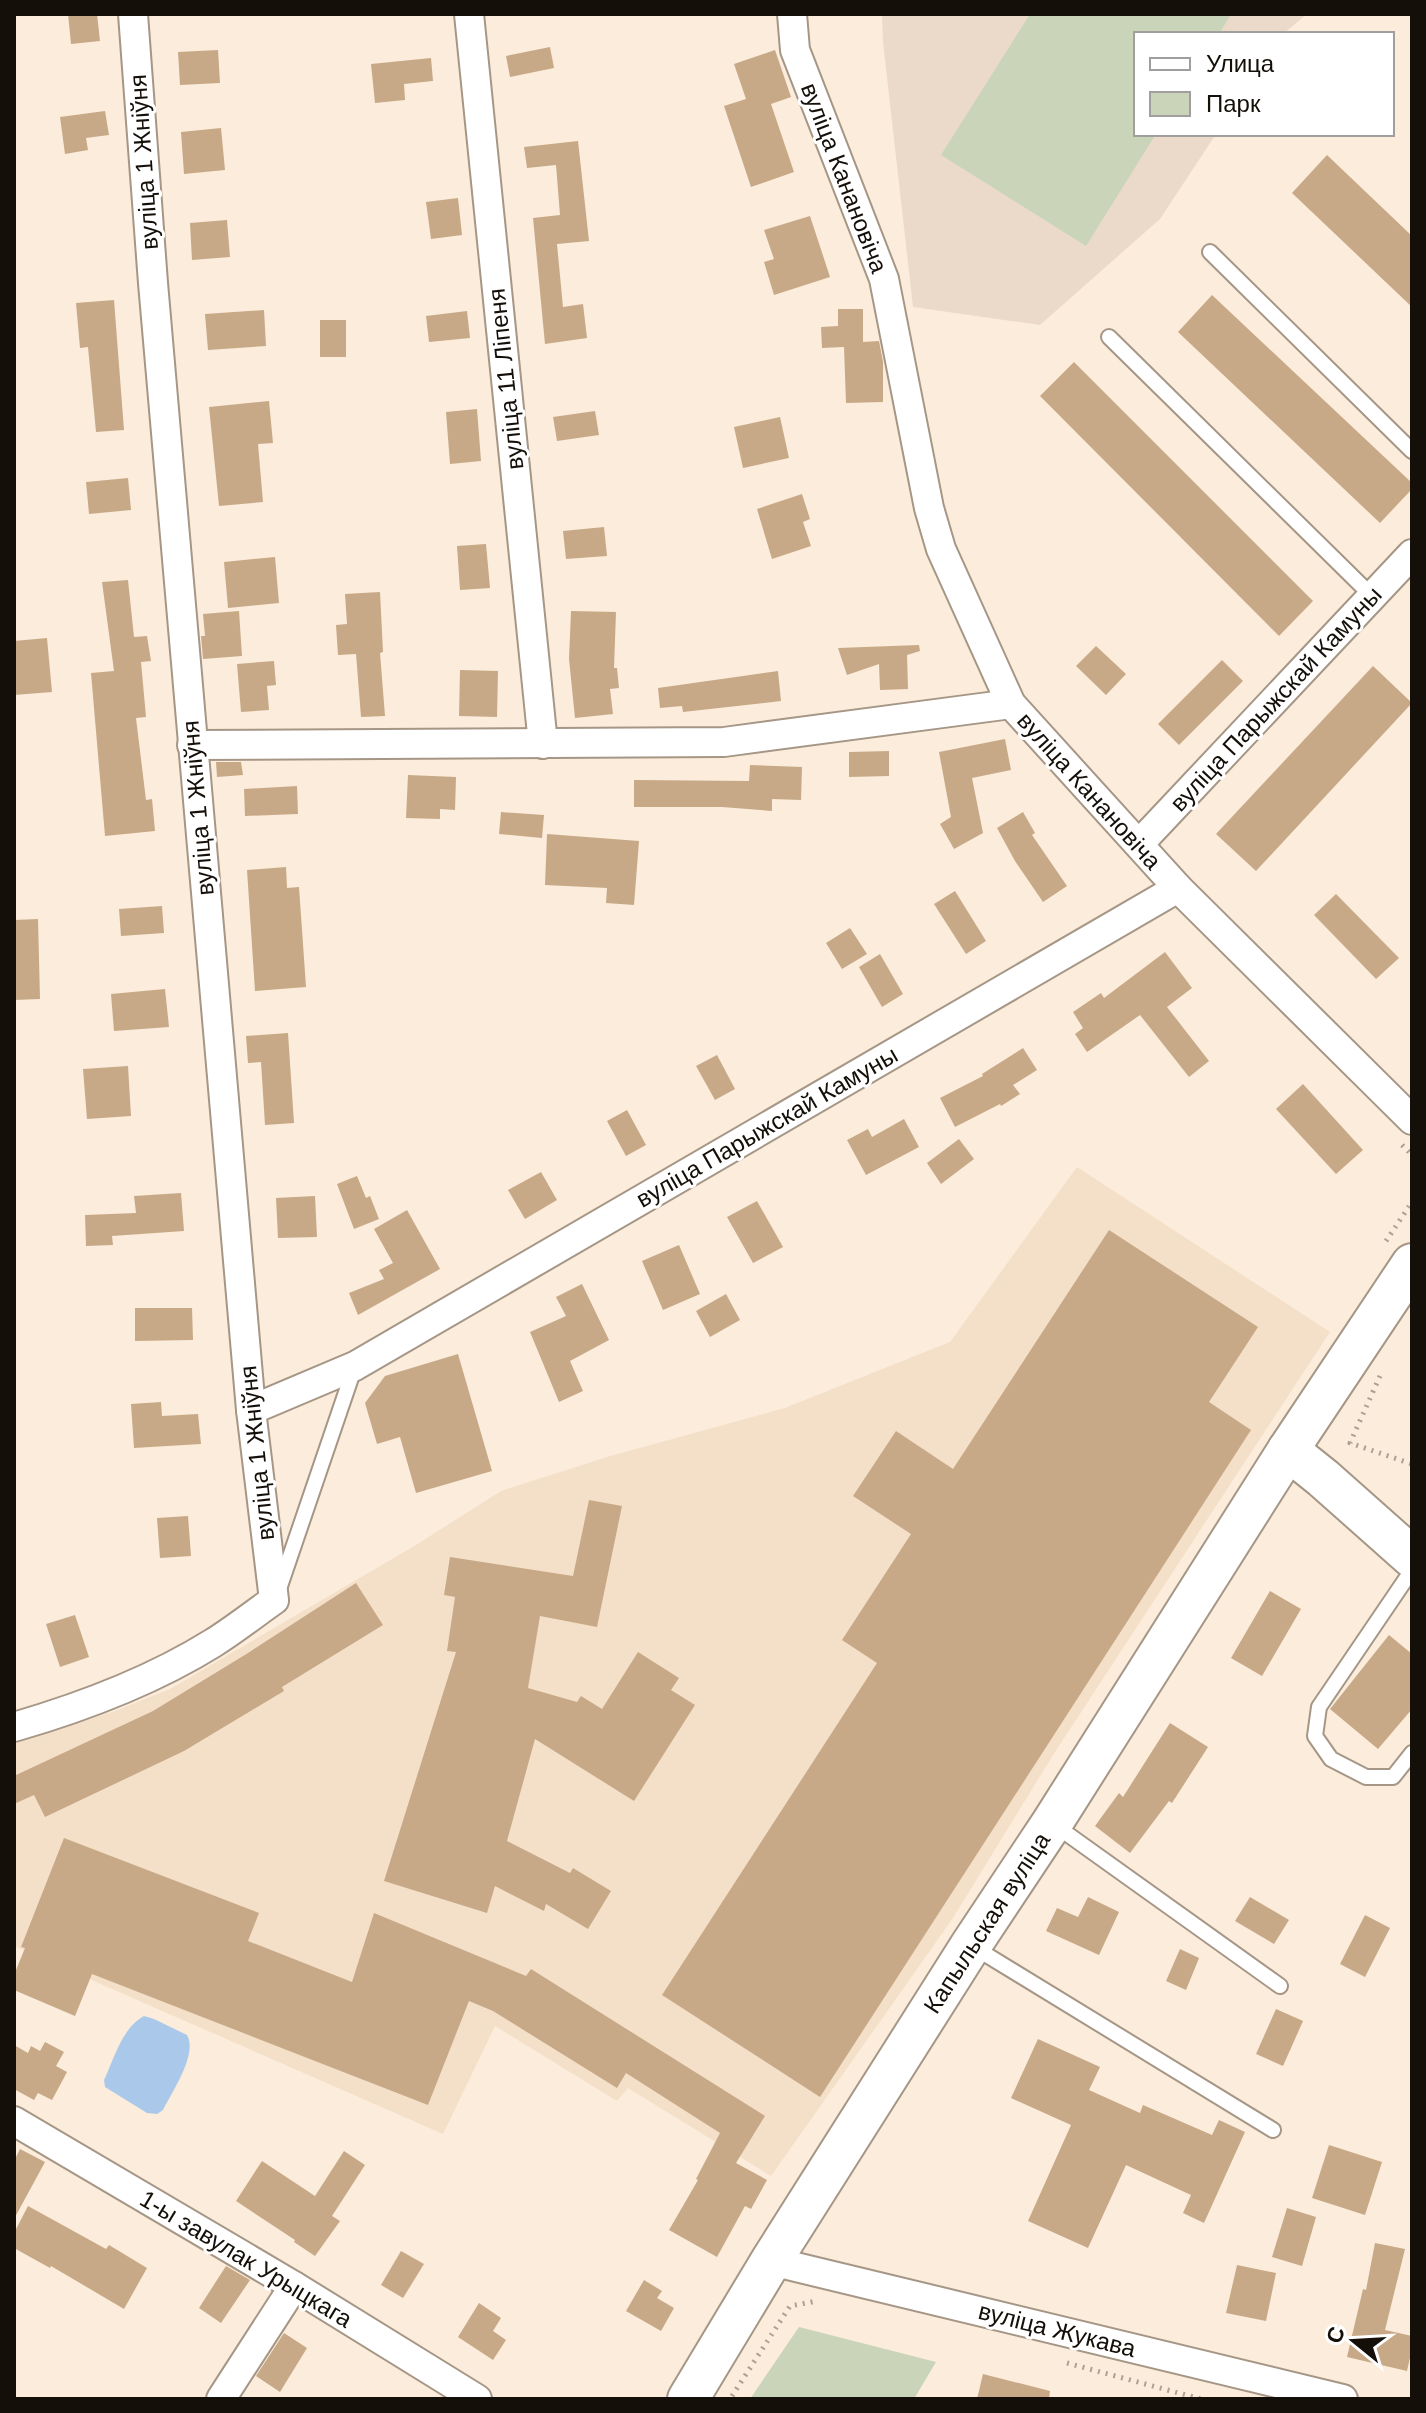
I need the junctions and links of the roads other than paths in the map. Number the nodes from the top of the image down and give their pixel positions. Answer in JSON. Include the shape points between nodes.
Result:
{"nodes":[{"id":1,"x":133,"y":14,"type":"edge"},
{"id":2,"x":469,"y":14,"type":"edge"},
{"id":3,"x":792,"y":14,"type":"edge"},
{"id":4,"x":1210,"y":252,"type":"dead end"},
{"id":5,"x":1109,"y":337,"type":"dead end"},
{"id":6,"x":1412,"y":451,"type":"edge"},
{"id":7,"x":1412,"y":554,"type":"edge"},
{"id":8,"x":1373,"y":597,"type":"junction"},
{"id":9,"x":1011,"y":704,"type":"junction"},
{"id":10,"x":543,"y":744,"type":"junction"},
{"id":11,"x":192,"y":745,"type":"junction"},
{"id":12,"x":1139,"y":844,"type":"junction"},
{"id":13,"x":1178,"y":888,"type":"junction"},
{"id":14,"x":1412,"y":1120,"type":"edge"},
{"id":15,"x":1412,"y":1264,"type":"edge"},
{"id":16,"x":355,"y":1366,"type":"junction"},
{"id":17,"x":251,"y":1410,"type":"junction"},
{"id":18,"x":1288,"y":1450,"type":"junction"},
{"id":19,"x":1412,"y":1557,"type":"edge"},
{"id":20,"x":1412,"y":1570,"type":"edge"},
{"id":21,"x":274,"y":1600,"type":"junction"},
{"id":22,"x":14,"y":1727,"type":"edge"},
{"id":23,"x":1412,"y":1753,"type":"edge"},
{"id":24,"x":1052,"y":1823,"type":"junction"},
{"id":25,"x":971,"y":1945,"type":"junction"},
{"id":26,"x":1280,"y":1986,"type":"dead end"},
{"id":27,"x":14,"y":2121,"type":"edge"},
{"id":28,"x":1273,"y":2130,"type":"dead end"},
{"id":29,"x":771,"y":2261,"type":"junction"},
{"id":30,"x":294,"y":2286,"type":"junction"},
{"id":31,"x":221,"y":2399,"type":"edge"},
{"id":32,"x":477,"y":2399,"type":"edge"},
{"id":33,"x":688,"y":2399,"type":"edge"},
{"id":34,"x":1343,"y":2399,"type":"edge"}],
"edges":[{"from":1,"to":11,"type":"street","name":"вуліца 1 Жніўня"},
{"from":2,"to":10,"type":"street","name":"вуліца 11 Ліпеня"},
{"from":3,"to":9,"type":"street","name":"вуліца Канановіча","via":[[795,50],[884,279],[941,549]]},
{"from":4,"to":6,"type":"lane"},
{"from":5,"to":8,"type":"lane"},
{"from":7,"to":8,"type":"street","name":"вуліца Парыжскай Камуны"},
{"from":8,"to":12,"type":"street","name":"вуліца Парыжскай Камуны"},
{"from":9,"to":10,"type":"street","via":[[724,742]]},
{"from":9,"to":12,"type":"street","name":"вуліца Канановіча"},
{"from":10,"to":11,"type":"street"},
{"from":11,"to":17,"type":"street","name":"вуліца 1 Жніўня"},
{"from":12,"to":13,"type":"street","name":"вуліца Канановіча"},
{"from":13,"to":14,"type":"street","name":"вуліца Канановіча"},
{"from":13,"to":16,"type":"street","name":"вуліца Парыжскай Камуны"},
{"from":15,"to":18,"type":"main road","name":"Капыльская вуліца"},
{"from":16,"to":17,"type":"street","name":"вуліца Парыжскай Камуны"},
{"from":16,"to":21,"type":"lane"},
{"from":17,"to":21,"type":"street","name":"вуліца 1 Жніўня"},
{"from":18,"to":19,"type":"main road"},
{"from":18,"to":24,"type":"main road","name":"Капыльская вуліца"},
{"from":20,"to":23,"type":"lane","via":[[1319,1707],[1315,1736],[1331,1759],[1366,1777],[1393,1777]]},
{"from":21,"to":22,"type":"street","via":[[213,1643],[145,1679]]},
{"from":24,"to":25,"type":"main road","name":"Капыльская вуліца"},
{"from":24,"to":26,"type":"lane"},
{"from":25,"to":28,"type":"lane"},
{"from":25,"to":29,"type":"main road","name":"Капыльская вуліца"},
{"from":27,"to":30,"type":"street","name":"1-ы завулак Урыцкага"},
{"from":29,"to":33,"type":"main road","name":"Капыльская вуліца"},
{"from":29,"to":34,"type":"street","name":"вуліца Жукава"},
{"from":30,"to":31,"type":"street"},
{"from":30,"to":32,"type":"street","name":"1-ы завулак Урыцкага"}]}
